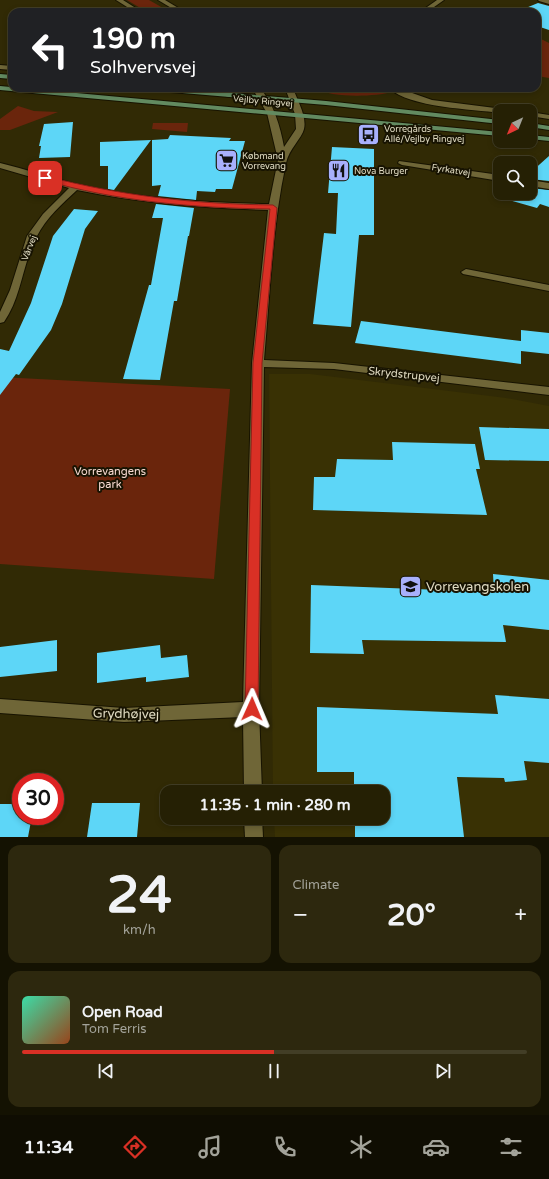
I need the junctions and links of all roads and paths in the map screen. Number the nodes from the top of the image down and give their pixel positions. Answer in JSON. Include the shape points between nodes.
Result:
{"nodes":[{"id":1,"x":119,"y":0,"type":"edge"},
{"id":2,"x":161,"y":0,"type":"edge"},
{"id":3,"x":441,"y":0,"type":"edge"},
{"id":4,"x":541,"y":0,"type":"edge"},
{"id":5,"x":549,"y":2,"type":"edge"},
{"id":6,"x":132,"y":8,"type":"edge"},
{"id":7,"x":175,"y":8,"type":"edge"},
{"id":8,"x":429,"y":8,"type":"edge"},
{"id":9,"x":45,"y":92,"type":"edge"},
{"id":10,"x":194,"y":92,"type":"edge"},
{"id":11,"x":218,"y":92,"type":"edge"},
{"id":12,"x":260,"y":92,"type":"edge"},
{"id":13,"x":291,"y":92,"type":"edge"},
{"id":14,"x":399,"y":92,"type":"edge"},
{"id":15,"x":230,"y":95,"type":"junction"},
{"id":16,"x":266,"y":98,"type":"junction"},
{"id":17,"x":294,"y":101,"type":"junction"},
{"id":18,"x":493,"y":110,"type":"edge"},
{"id":19,"x":270,"y":112,"type":"junction"},
{"id":20,"x":299,"y":114,"type":"junction"},
{"id":21,"x":537,"y":115,"type":"edge"},
{"id":22,"x":549,"y":117,"type":"edge"},
{"id":23,"x":493,"y":121,"type":"edge"},
{"id":24,"x":537,"y":126,"type":"edge"},
{"id":25,"x":549,"y":128,"type":"edge"},
{"id":26,"x":493,"y":133,"type":"edge"},
{"id":27,"x":537,"y":138,"type":"edge"},
{"id":28,"x":549,"y":140,"type":"edge"},
{"id":29,"x":282,"y":162,"type":"junction"},
{"id":30,"x":402,"y":162,"type":"dead end"},
{"id":31,"x":0,"y":165,"type":"edge"},
{"id":32,"x":493,"y":177,"type":"edge"},
{"id":33,"x":537,"y":184,"type":"edge"},
{"id":34,"x":549,"y":186,"type":"edge"},
{"id":35,"x":75,"y":187,"type":"junction"},
{"id":36,"x":273,"y":208,"type":"junction"},
{"id":37,"x":466,"y":272,"type":"dead end"},
{"id":38,"x":549,"y":288,"type":"edge"},
{"id":39,"x":0,"y":320,"type":"edge"},
{"id":40,"x":258,"y":363,"type":"junction"},
{"id":41,"x":549,"y":392,"type":"edge"},
{"id":42,"x":0,"y":706,"type":"edge"},
{"id":43,"x":252,"y":709,"type":"junction"},
{"id":44,"x":253,"y":785,"type":"edge"},
{"id":45,"x":253,"y":825,"type":"edge"},
{"id":46,"x":254,"y":837,"type":"edge"}],
"edges":[{"from":1,"to":6,"type":"street"},
{"from":2,"to":7,"type":"street"},
{"from":3,"to":8,"type":"street"},
{"from":4,"to":5,"type":"street"},
{"from":9,"to":19,"type":"main road","name":"Vejlby Ringvej"},
{"from":10,"to":15,"type":"main road","name":"Vejlby Ringvej"},
{"from":11,"to":15,"type":"street","name":"Vejlby Ringvej"},
{"from":12,"to":16,"type":"street"},
{"from":13,"to":17,"type":"street"},
{"from":14,"to":18,"type":"street","via":[[431,102]]},
{"from":15,"to":16,"type":"main road","name":"Vejlby Ringvej"},
{"from":16,"to":17,"type":"main road","name":"Vejlby Ringvej"},
{"from":16,"to":19,"type":"street"},
{"from":17,"to":20,"type":"street"},
{"from":17,"to":23,"type":"main road","name":"Vejlby Ringvej"},
{"from":19,"to":20,"type":"main road","name":"Vejlby Ringvej"},
{"from":19,"to":29,"type":"street","via":[[278,136]]},
{"from":20,"to":26,"type":"main road","name":"Vejlby Ringvej"},
{"from":20,"to":29,"type":"street","via":[[299,131],[287,148]]},
{"from":21,"to":22,"type":"street"},
{"from":24,"to":25,"type":"main road"},
{"from":27,"to":28,"type":"main road"},
{"from":29,"to":36,"type":"street"},
{"from":30,"to":32,"type":"street","name":"Fyrkatvej"},
{"from":31,"to":35,"type":"street"},
{"from":33,"to":34,"type":"street"},
{"from":35,"to":36,"type":"street","via":[[151,200]]},
{"from":35,"to":39,"type":"street","name":"Vårvej","via":[[46,215],[32,237],[15,287]]},
{"from":36,"to":40,"type":"street"},
{"from":37,"to":38,"type":"street"},
{"from":40,"to":41,"type":"street","name":"Skrydstrupvej","via":[[334,366]]},
{"from":40,"to":43,"type":"street"},
{"from":42,"to":43,"type":"street","name":"Grydhøjvej","via":[[124,715]]},
{"from":43,"to":44,"type":"street"},
{"from":45,"to":46,"type":"street"}]}
